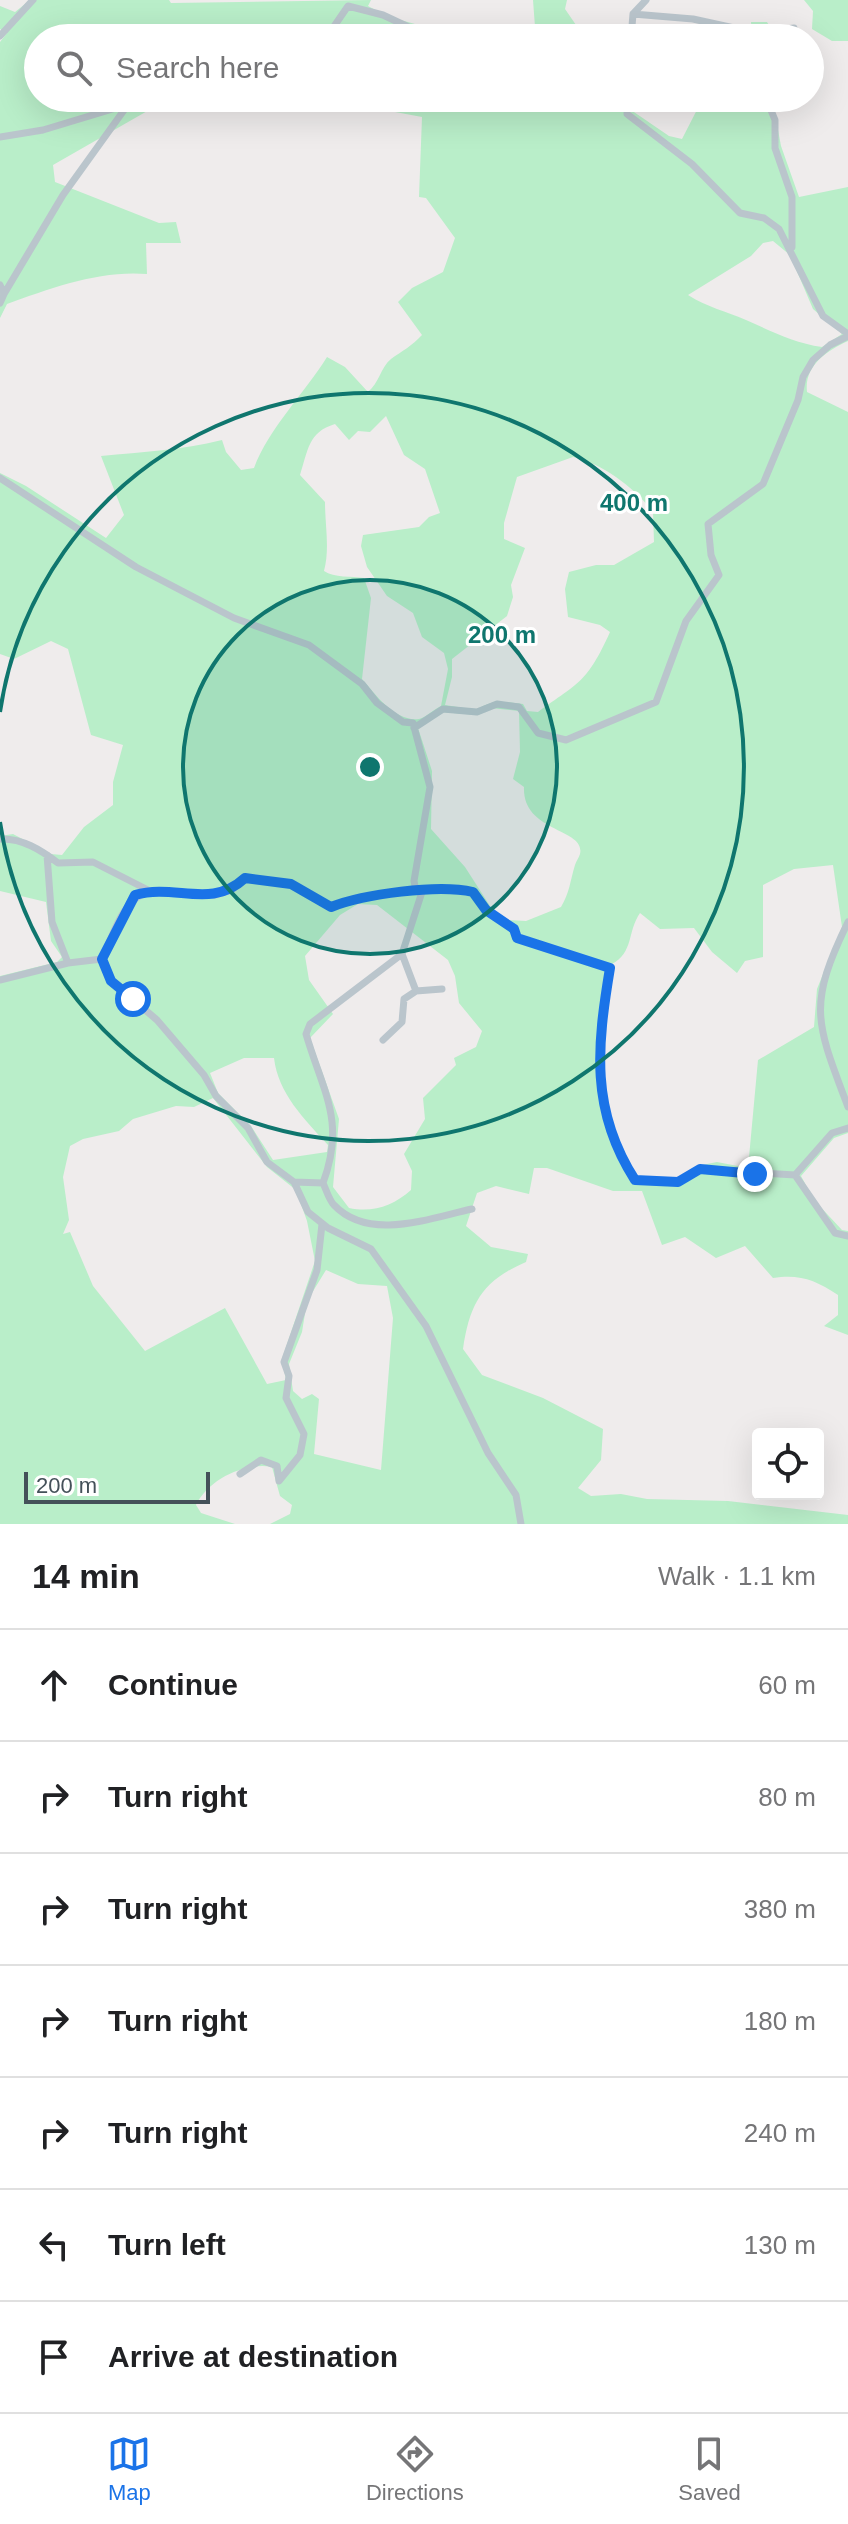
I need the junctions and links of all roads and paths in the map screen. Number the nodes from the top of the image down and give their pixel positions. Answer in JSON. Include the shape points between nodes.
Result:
{"nodes":[{"id":1,"x":33,"y":0,"type":"edge"},
{"id":2,"x":646,"y":0,"type":"edge"},
{"id":3,"x":349,"y":3,"type":"edge"},
{"id":4,"x":633,"y":14,"type":"junction"},
{"id":5,"x":335,"y":24,"type":"edge"},
{"id":6,"x":402,"y":24,"type":"edge"},
{"id":7,"x":632,"y":24,"type":"edge"},
{"id":8,"x":712,"y":24,"type":"edge"},
{"id":9,"x":0,"y":36,"type":"edge"},
{"id":10,"x":106,"y":112,"type":"edge"},
{"id":11,"x":123,"y":112,"type":"edge"},
{"id":12,"x":627,"y":112,"type":"edge"},
{"id":13,"x":772,"y":112,"type":"edge"},
{"id":14,"x":0,"y":137,"type":"edge"},
{"id":15,"x":792,"y":250,"type":"junction"},
{"id":16,"x":0,"y":285,"type":"edge"},
{"id":17,"x":4,"y":294,"type":"junction"},
{"id":18,"x":0,"y":303,"type":"edge"},
{"id":19,"x":848,"y":335,"type":"edge"},
{"id":20,"x":0,"y":478,"type":"edge"},
{"id":21,"x":414,"y":728,"type":"junction"},
{"id":22,"x":0,"y":839,"type":"edge"},
{"id":23,"x":47,"y":855,"type":"junction"},
{"id":24,"x":150,"y":891,"type":"junction"},
{"id":25,"x":419,"y":892,"type":"junction"},
{"id":26,"x":848,"y":922,"type":"edge"},
{"id":27,"x":402,"y":954,"type":"junction"},
{"id":28,"x":102,"y":959,"type":"junction"},
{"id":29,"x":68,"y":963,"type":"junction"},
{"id":30,"x":0,"y":980,"type":"edge"},
{"id":31,"x":442,"y":989,"type":"dead end"},
{"id":32,"x":416,"y":991,"type":"junction"},
{"id":33,"x":383,"y":1040,"type":"dead end"},
{"id":34,"x":848,"y":1107,"type":"edge"},
{"id":35,"x":848,"y":1128,"type":"edge"},
{"id":36,"x":795,"y":1175,"type":"junction"},
{"id":37,"x":294,"y":1182,"type":"junction"},
{"id":38,"x":323,"y":1183,"type":"junction"},
{"id":39,"x":472,"y":1209,"type":"dead end"},
{"id":40,"x":322,"y":1224,"type":"junction"},
{"id":41,"x":848,"y":1236,"type":"edge"},
{"id":42,"x":240,"y":1474,"type":"dead end"},
{"id":43,"x":521,"y":1524,"type":"edge"}],
"edges":[{"from":1,"to":9,"type":"street"},
{"from":2,"to":4,"type":"street"},
{"from":3,"to":5,"type":"street"},
{"from":3,"to":6,"type":"street"},
{"from":4,"to":7,"type":"street"},
{"from":4,"to":8,"type":"street"},
{"from":10,"to":14,"type":"street"},
{"from":11,"to":17,"type":"street","via":[[63,195]]},
{"from":12,"to":15,"type":"street","via":[[692,164],[740,213],[764,218],[779,229]]},
{"from":13,"to":15,"type":"street","via":[[775,148],[792,197]]},
{"from":15,"to":19,"type":"street","via":[[823,316]]},
{"from":16,"to":17,"type":"street"},
{"from":17,"to":18,"type":"street"},
{"from":19,"to":21,"type":"street","via":[[830,345],[808,369],[763,484],[708,524],[719,575],[686,621],[656,702],[566,740],[538,733],[519,707],[497,704],[477,712],[443,709]]},
{"from":20,"to":21,"type":"street","via":[[136,567],[234,618],[309,645]]},
{"from":21,"to":25,"type":"street","via":[[430,787],[414,881]]},
{"from":22,"to":23,"type":"street","via":[[13,838]]},
{"from":23,"to":24,"type":"street","via":[[58,863],[93,862]]},
{"from":23,"to":29,"type":"street","via":[[52,922]]},
{"from":24,"to":25,"type":"street","via":[[216,895],[245,878],[291,884],[331,907],[352,898]]},
{"from":24,"to":28,"type":"street","via":[[135,895],[125,908]]},
{"from":25,"to":27,"type":"street"},
{"from":25,"to":36,"type":"street","via":[[473,892],[486,910],[514,929],[517,938],[610,968],[600,1023],[599,1083],[607,1123],[635,1180],[678,1182],[700,1169]]},
{"from":26,"to":34,"type":"street","via":[[821,982],[819,1018]]},
{"from":27,"to":32,"type":"street"},
{"from":27,"to":38,"type":"street","via":[[310,1024],[306,1034],[333,1114],[335,1137]]},
{"from":28,"to":29,"type":"street"},
{"from":28,"to":37,"type":"street","via":[[111,981],[157,1020],[248,1128],[267,1162]]},
{"from":29,"to":30,"type":"street"},
{"from":31,"to":32,"type":"street"},
{"from":32,"to":33,"type":"street","via":[[404,999],[402,1022]]},
{"from":35,"to":36,"type":"street","via":[[832,1133]]},
{"from":36,"to":41,"type":"street","via":[[835,1233]]},
{"from":37,"to":38,"type":"street"},
{"from":37,"to":40,"type":"street","via":[[308,1212]]},
{"from":38,"to":39,"type":"street","via":[[334,1205],[365,1223],[391,1227]]},
{"from":40,"to":42,"type":"street","via":[[317,1270],[284,1362],[289,1376],[286,1398],[304,1434],[300,1455],[279,1481],[277,1466],[261,1460]]},
{"from":40,"to":43,"type":"street","via":[[371,1249],[426,1326],[488,1453],[516,1495]]}]}
